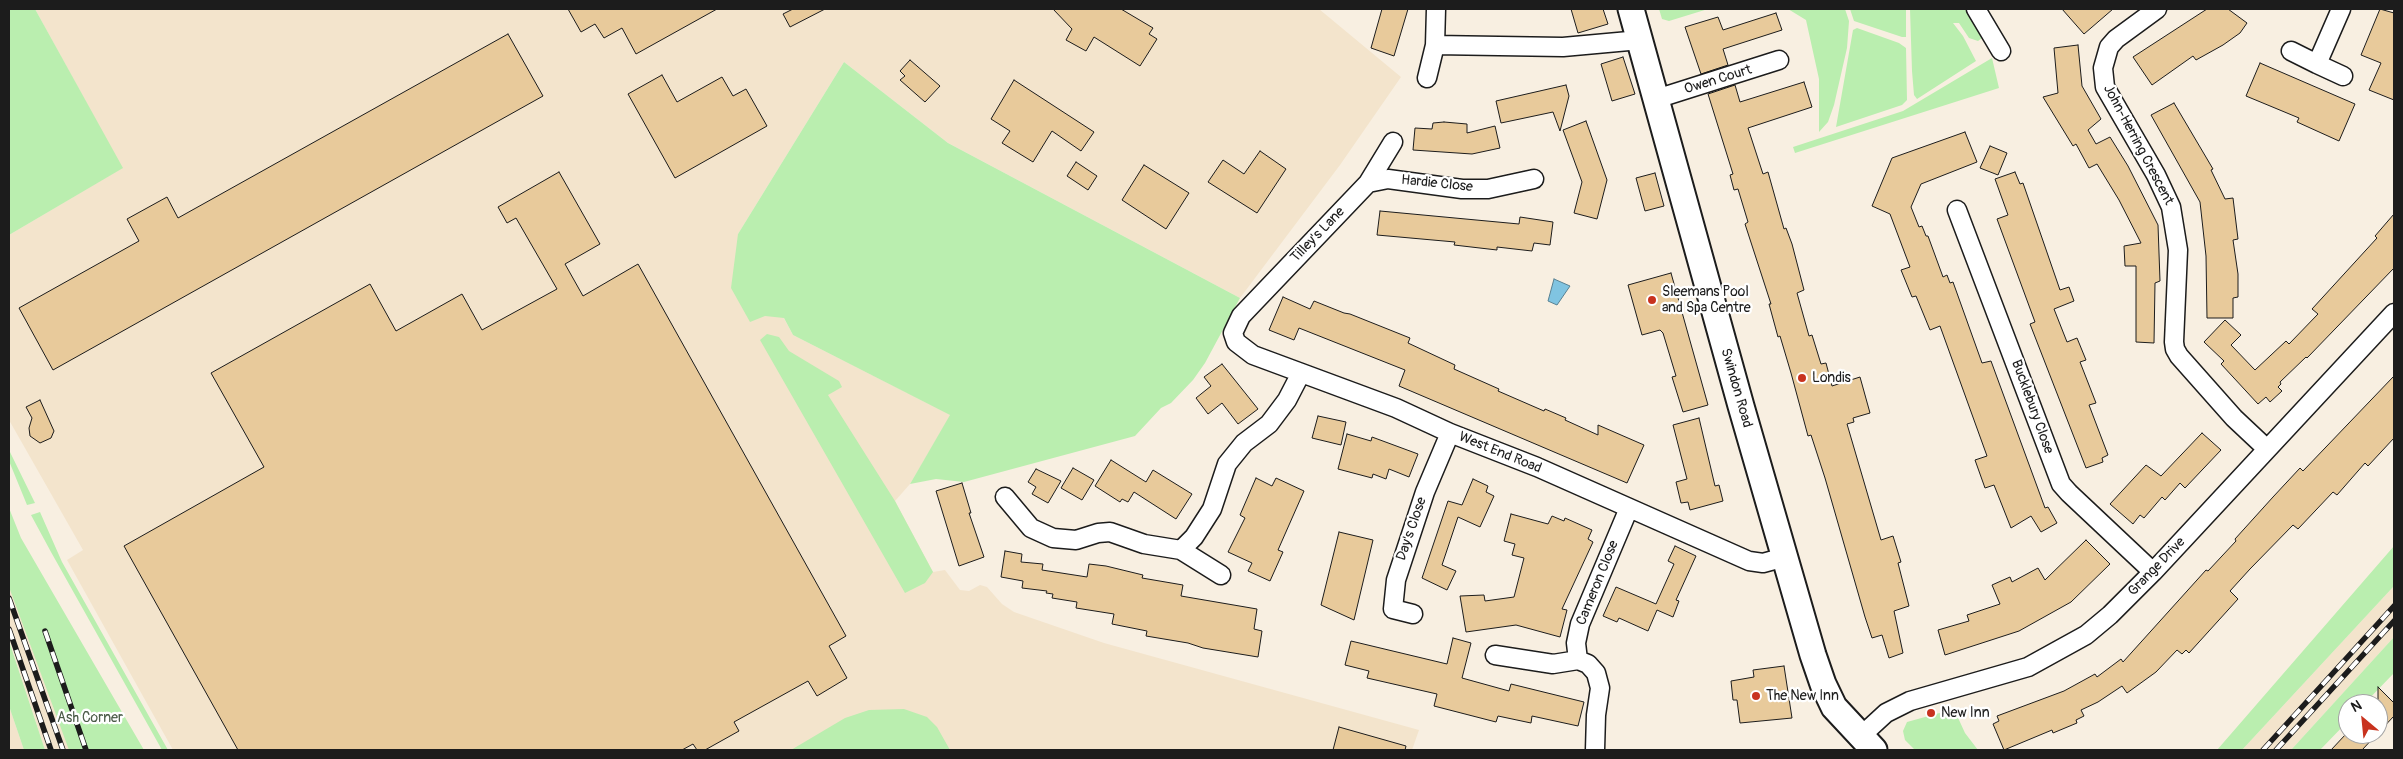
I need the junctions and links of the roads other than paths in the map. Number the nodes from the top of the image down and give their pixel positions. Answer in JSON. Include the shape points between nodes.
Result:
{"nodes":[{"id":1,"x":1436,"y":9,"type":"edge"},
{"id":2,"x":1631,"y":9,"type":"edge"},
{"id":3,"x":1976,"y":9,"type":"edge"},
{"id":4,"x":2158,"y":9,"type":"edge"},
{"id":5,"x":2341,"y":9,"type":"edge"},
{"id":6,"x":1640,"y":40,"type":"junction"},
{"id":7,"x":1435,"y":45,"type":"junction"},
{"id":8,"x":2001,"y":51,"type":"dead end"},
{"id":9,"x":2291,"y":52,"type":"dead end"},
{"id":10,"x":1779,"y":60,"type":"dead end"},
{"id":11,"x":2317,"y":64,"type":"junction"},
{"id":12,"x":2343,"y":76,"type":"dead end"},
{"id":13,"x":1426,"y":78,"type":"dead end"},
{"id":14,"x":1656,"y":99,"type":"junction"},
{"id":15,"x":1393,"y":142,"type":"dead end"},
{"id":16,"x":1534,"y":179,"type":"dead end"},
{"id":17,"x":1368,"y":183,"type":"junction"},
{"id":18,"x":1957,"y":210,"type":"dead end"},
{"id":19,"x":2394,"y":313,"type":"edge"},
{"id":20,"x":1236,"y":323,"type":"joint"},
{"id":21,"x":1301,"y":373,"type":"junction"},
{"id":22,"x":1450,"y":433,"type":"junction"},
{"id":23,"x":2267,"y":449,"type":"junction"},
{"id":24,"x":1005,"y":497,"type":"dead end"},
{"id":25,"x":1629,"y":508,"type":"junction"},
{"id":26,"x":1182,"y":550,"type":"junction"},
{"id":27,"x":1785,"y":557,"type":"junction"},
{"id":28,"x":2153,"y":572,"type":"junction"},
{"id":29,"x":1221,"y":575,"type":"dead end"},
{"id":30,"x":1413,"y":614,"type":"dead end"},
{"id":31,"x":1495,"y":654,"type":"dead end"},
{"id":32,"x":1578,"y":660,"type":"junction"},
{"id":33,"x":1864,"y":746,"type":"edge"},
{"id":34,"x":1595,"y":750,"type":"edge"}],
"edges":[{"from":1,"to":7,"type":"street"},
{"from":2,"to":6,"type":"main road","name":"Swindon Road"},
{"from":3,"to":8,"type":"street"},
{"from":4,"to":23,"type":"street","name":"John-Herring Crescent","via":[[2109,47],[2103,68],[2105,87],[2171,207],[2178,250],[2175,349],[2234,418]]},
{"from":5,"to":11,"type":"street"},
{"from":6,"to":7,"type":"street","via":[[1563,47]]},
{"from":6,"to":14,"type":"main road","name":"Swindon Road"},
{"from":7,"to":13,"type":"street"},
{"from":9,"to":11,"type":"street"},
{"from":10,"to":14,"type":"street","name":"Owen Court"},
{"from":11,"to":12,"type":"street"},
{"from":14,"to":27,"type":"main road","name":"Swindon Road"},
{"from":15,"to":17,"type":"street","name":"Tilley's Lane"},
{"from":16,"to":17,"type":"street","name":"Hardie Close","via":[[1488,189],[1462,189],[1388,179]]},
{"from":17,"to":20,"type":"street","name":"Tilley's Lane"},
{"from":18,"to":28,"type":"street","name":"Bucklebury Close","via":[[2061,484]]},
{"from":19,"to":23,"type":"street","name":"Grange Drive"},
{"from":20,"to":21,"type":"street","name":"West End Road","via":[[1233,333],[1243,349]]},
{"from":21,"to":22,"type":"street","name":"West End Road","via":[[1396,408]]},
{"from":21,"to":26,"type":"street","via":[[1269,424],[1244,443],[1227,464],[1212,509]]},
{"from":22,"to":25,"type":"street","name":"West End Road"},
{"from":22,"to":30,"type":"street","name":"Day's Close","via":[[1425,492],[1396,580],[1393,609]]},
{"from":23,"to":28,"type":"street","name":"Grange Drive"},
{"from":24,"to":26,"type":"street","via":[[1031,528],[1053,538],[1076,540],[1110,532],[1144,544]]},
{"from":25,"to":27,"type":"street","name":"West End Road","via":[[1749,561],[1763,563]]},
{"from":25,"to":32,"type":"street","name":"Cameron Close","via":[[1580,624],[1576,643]]},
{"from":26,"to":29,"type":"street"},
{"from":27,"to":33,"type":"main road","name":"Swindon Road","via":[[1823,684],[1834,707]]},
{"from":28,"to":33,"type":"street","name":"Grange Drive","via":[[2110,615],[2067,647],[2028,667],[1910,701],[1886,713]]},
{"from":31,"to":32,"type":"street","via":[[1553,664]]},
{"from":32,"to":34,"type":"street","via":[[1591,668],[1600,688]]}]}
